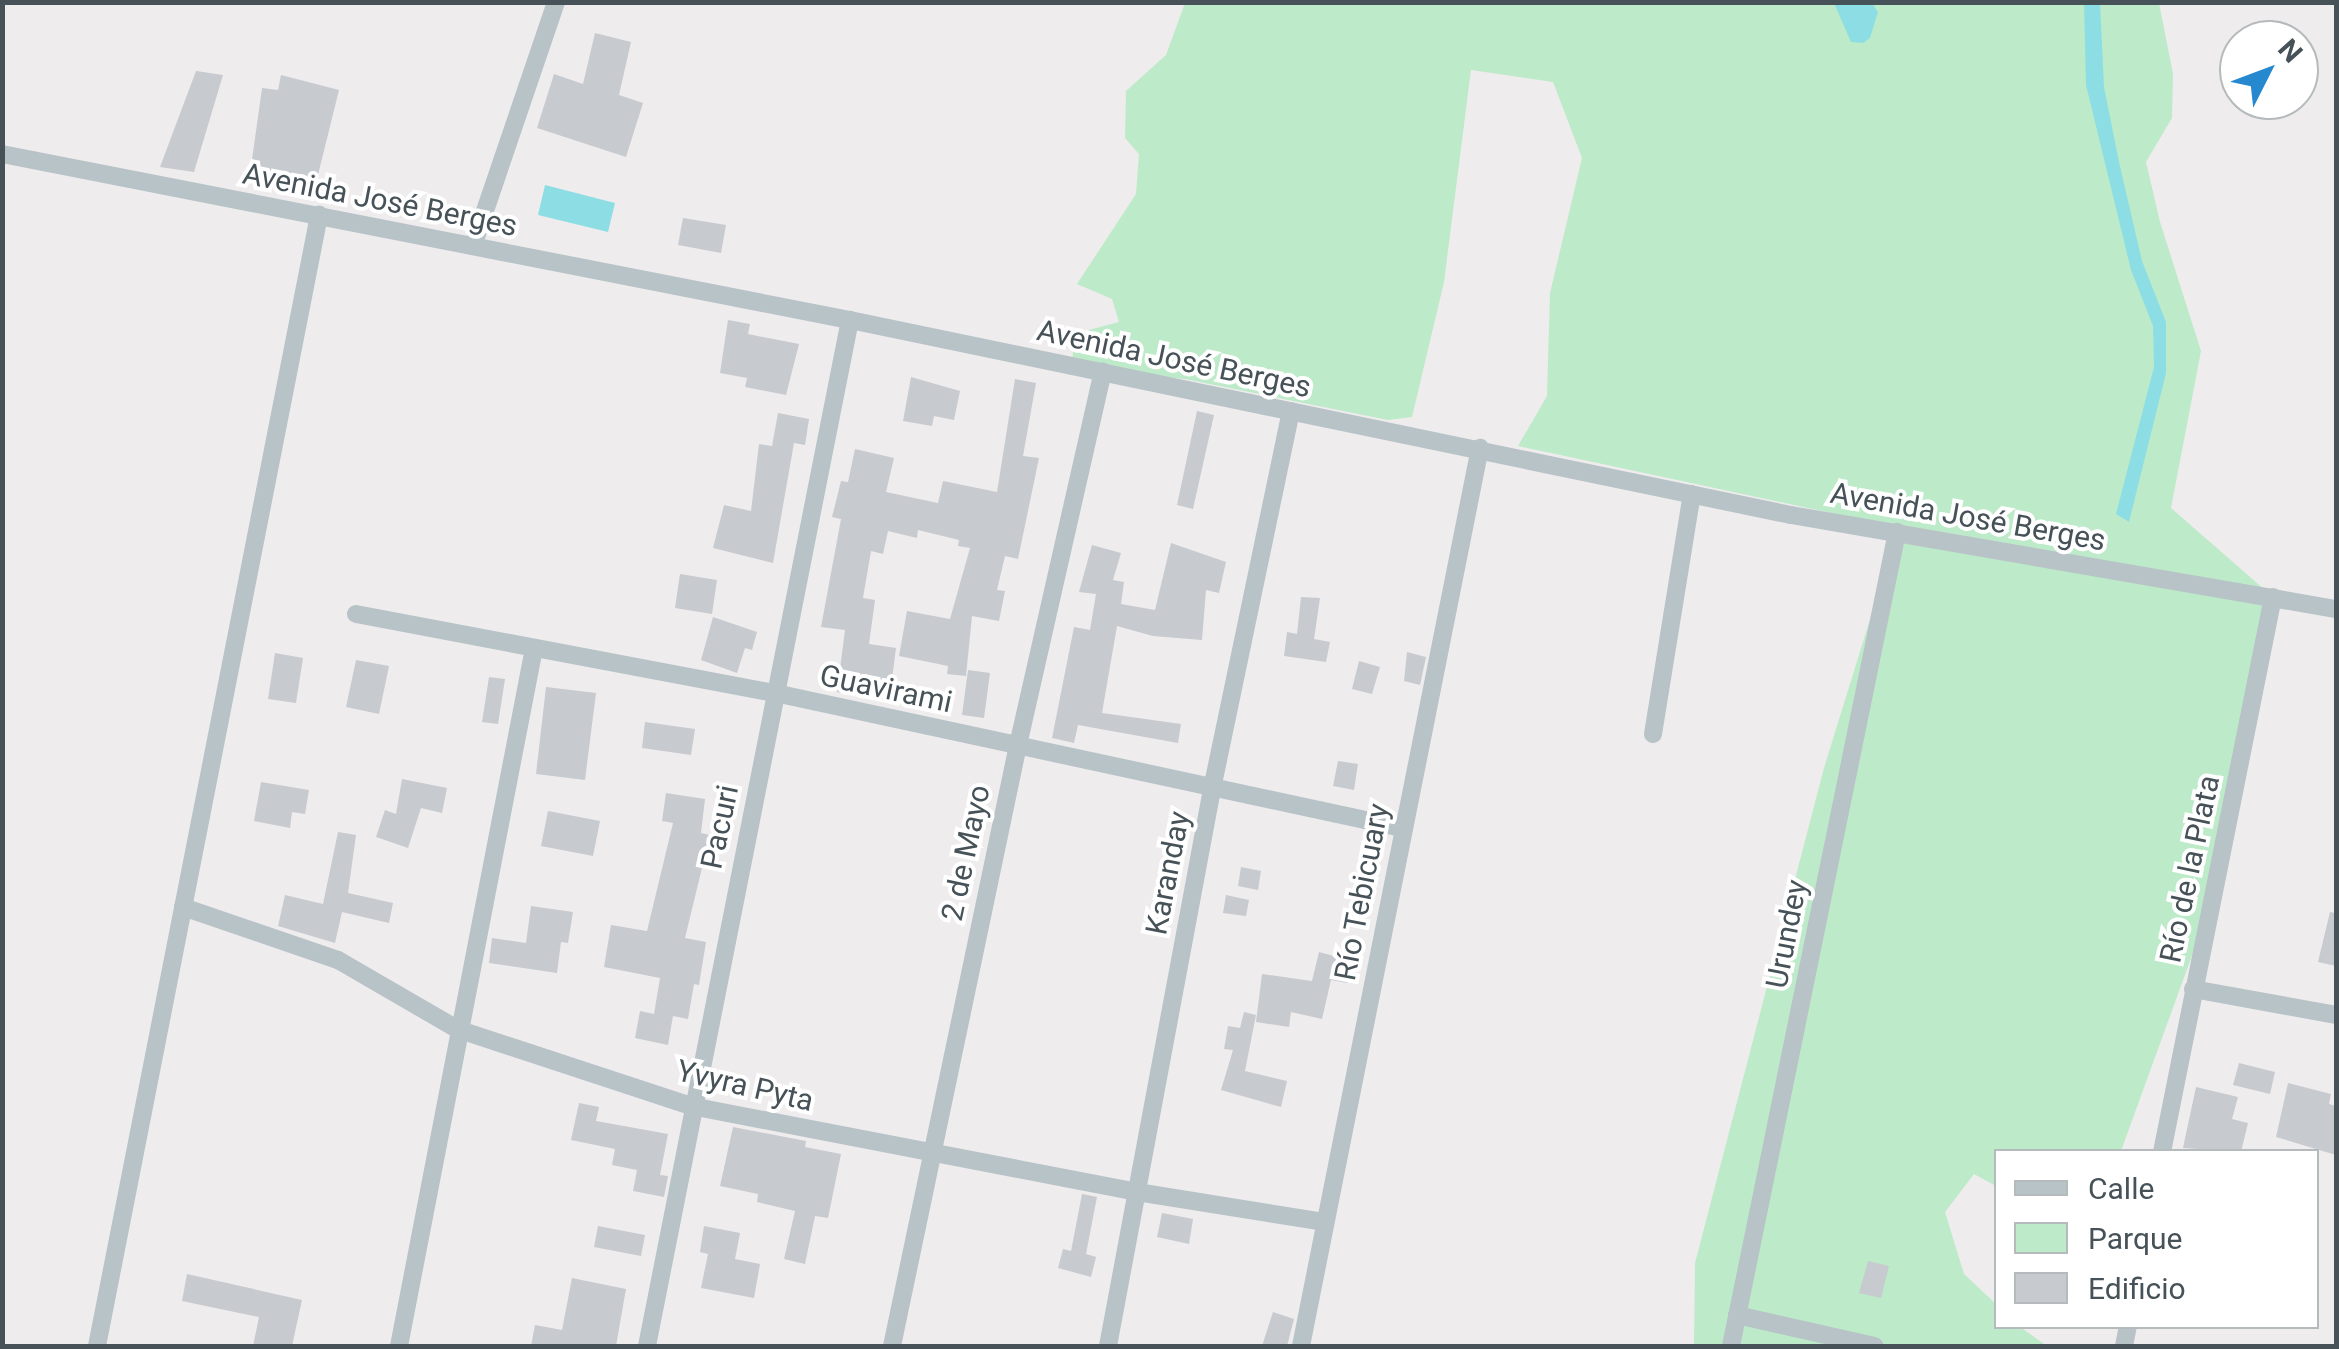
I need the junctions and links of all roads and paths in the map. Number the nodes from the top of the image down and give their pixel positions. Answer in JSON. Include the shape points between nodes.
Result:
{"nodes":[{"id":1,"x":556,"y":2,"type":"edge"},
{"id":2,"x":2,"y":154,"type":"edge"},
{"id":3,"x":318,"y":216,"type":"junction"},
{"id":4,"x":473,"y":246,"type":"junction"},
{"id":5,"x":850,"y":320,"type":"junction"},
{"id":6,"x":1103,"y":372,"type":"junction"},
{"id":7,"x":1291,"y":412,"type":"junction"},
{"id":8,"x":1480,"y":448,"type":"junction"},
{"id":9,"x":1692,"y":494,"type":"junction"},
{"id":10,"x":1896,"y":532,"type":"junction"},
{"id":11,"x":2274,"y":597,"type":"junction"},
{"id":12,"x":2336,"y":609,"type":"edge"},
{"id":13,"x":356,"y":614,"type":"dead end"},
{"id":14,"x":534,"y":648,"type":"junction"},
{"id":15,"x":775,"y":693,"type":"junction"},
{"id":16,"x":1653,"y":734,"type":"dead end"},
{"id":17,"x":1018,"y":745,"type":"junction"},
{"id":18,"x":1212,"y":789,"type":"junction"},
{"id":19,"x":1402,"y":828,"type":"junction"},
{"id":20,"x":183,"y":907,"type":"junction"},
{"id":21,"x":2194,"y":989,"type":"junction"},
{"id":22,"x":2336,"y":1015,"type":"edge"},
{"id":23,"x":457,"y":1029,"type":"junction"},
{"id":24,"x":691,"y":1106,"type":"junction"},
{"id":25,"x":2163,"y":1149,"type":"edge"},
{"id":26,"x":930,"y":1152,"type":"junction"},
{"id":27,"x":1137,"y":1192,"type":"junction"},
{"id":28,"x":1324,"y":1222,"type":"junction"},
{"id":29,"x":1737,"y":1316,"type":"junction"},
{"id":30,"x":97,"y":1346,"type":"edge"},
{"id":31,"x":398,"y":1346,"type":"edge"},
{"id":32,"x":647,"y":1346,"type":"edge"},
{"id":33,"x":892,"y":1346,"type":"edge"},
{"id":34,"x":1108,"y":1346,"type":"edge"},
{"id":35,"x":1301,"y":1346,"type":"edge"},
{"id":36,"x":1731,"y":1346,"type":"edge"},
{"id":37,"x":1875,"y":1346,"type":"edge"}],
"edges":[{"from":1,"to":4,"type":"street"},
{"from":2,"to":3,"type":"street","name":"Avenida José Berges"},
{"from":3,"to":4,"type":"street","name":"Avenida José Berges"},
{"from":3,"to":20,"type":"street"},
{"from":4,"to":5,"type":"street","name":"Avenida José Berges"},
{"from":5,"to":6,"type":"street","name":"Avenida José Berges"},
{"from":5,"to":15,"type":"street","name":"Pacuri"},
{"from":6,"to":7,"type":"street","name":"Avenida José Berges"},
{"from":6,"to":17,"type":"street","name":"2 de Mayo"},
{"from":7,"to":8,"type":"street","name":"Avenida José Berges"},
{"from":7,"to":18,"type":"street","name":"Karanday"},
{"from":8,"to":9,"type":"street","name":"Avenida José Berges"},
{"from":8,"to":19,"type":"street","name":"Río Tebicuary"},
{"from":9,"to":10,"type":"street","name":"Avenida José Berges"},
{"from":9,"to":16,"type":"street"},
{"from":10,"to":11,"type":"street","name":"Avenida José Berges"},
{"from":10,"to":29,"type":"street","name":"Urundey"},
{"from":11,"to":12,"type":"street","name":"Avenida José Berges"},
{"from":11,"to":21,"type":"street","name":"Río de la Plata"},
{"from":13,"to":14,"type":"street","name":"Guavirami"},
{"from":14,"to":15,"type":"street","name":"Guavirami"},
{"from":14,"to":23,"type":"street"},
{"from":15,"to":17,"type":"street","name":"Guavirami"},
{"from":15,"to":24,"type":"street","name":"Pacuri"},
{"from":17,"to":18,"type":"street","name":"Guavirami"},
{"from":17,"to":26,"type":"street","name":"2 de Mayo"},
{"from":18,"to":19,"type":"street","name":"Guavirami"},
{"from":18,"to":27,"type":"street","name":"Karanday"},
{"from":19,"to":28,"type":"street","name":"Río Tebicuary"},
{"from":20,"to":23,"type":"street","name":"Yvyra Pyta","via":[[338,960]]},
{"from":20,"to":30,"type":"street"},
{"from":21,"to":22,"type":"street"},
{"from":21,"to":25,"type":"street","name":"Río de la Plata"},
{"from":23,"to":24,"type":"street","name":"Yvyra Pyta"},
{"from":23,"to":31,"type":"street"},
{"from":24,"to":26,"type":"street","name":"Yvyra Pyta"},
{"from":24,"to":32,"type":"street","name":"Pacuri"},
{"from":26,"to":27,"type":"street","name":"Yvyra Pyta"},
{"from":26,"to":33,"type":"street","name":"2 de Mayo"},
{"from":27,"to":28,"type":"street","name":"Yvyra Pyta"},
{"from":27,"to":34,"type":"street","name":"Karanday"},
{"from":28,"to":35,"type":"street","name":"Río Tebicuary"},
{"from":29,"to":36,"type":"street","name":"Urundey"},
{"from":29,"to":37,"type":"street"}]}
